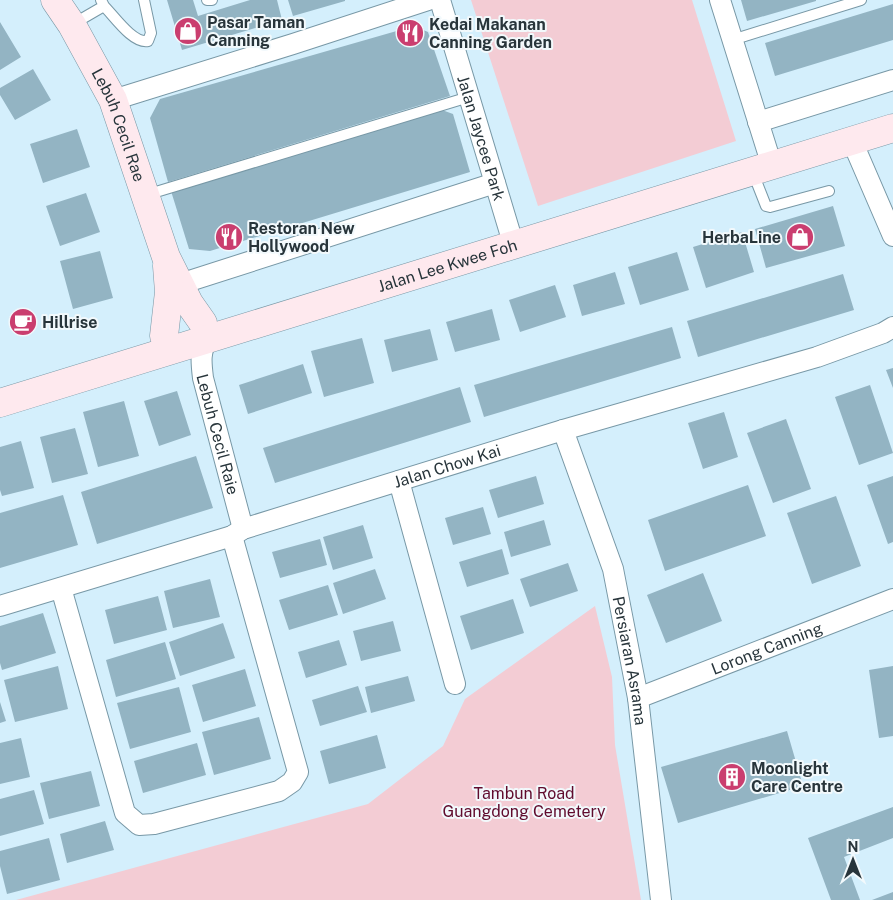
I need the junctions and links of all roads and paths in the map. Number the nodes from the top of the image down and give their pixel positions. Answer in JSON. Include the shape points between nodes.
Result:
{"nodes":[{"id":1,"x":55,"y":0,"type":"edge"},
{"id":2,"x":144,"y":0,"type":"edge"},
{"id":3,"x":207,"y":0,"type":"edge"},
{"id":4,"x":212,"y":0,"type":"edge"},
{"id":5,"x":428,"y":0,"type":"edge"},
{"id":6,"x":440,"y":0,"type":"edge"},
{"id":7,"x":720,"y":0,"type":"edge"},
{"id":8,"x":861,"y":0,"type":"edge"},
{"id":9,"x":103,"y":3,"type":"edge"},
{"id":10,"x":72,"y":25,"type":"junction"},
{"id":11,"x":732,"y":40,"type":"junction"},
{"id":12,"x":893,"y":80,"type":"edge"},
{"id":13,"x":469,"y":97,"type":"junction"},
{"id":14,"x":113,"y":100,"type":"junction"},
{"id":15,"x":893,"y":115,"type":"edge"},
{"id":16,"x":758,"y":122,"type":"junction"},
{"id":17,"x":893,"y":128,"type":"edge"},
{"id":18,"x":852,"y":141,"type":"junction"},
{"id":19,"x":760,"y":162,"type":"junction"},
{"id":20,"x":495,"y":183,"type":"junction"},
{"id":21,"x":829,"y":191,"type":"dead end"},
{"id":22,"x":146,"y":196,"type":"junction"},
{"id":23,"x":893,"y":236,"type":"edge"},
{"id":24,"x":512,"y":238,"type":"junction"},
{"id":25,"x":166,"y":257,"type":"junction"},
{"id":26,"x":180,"y":284,"type":"junction"},
{"id":27,"x":893,"y":327,"type":"edge"},
{"id":28,"x":205,"y":331,"type":"junction"},
{"id":29,"x":166,"y":343,"type":"junction"},
{"id":30,"x":203,"y":378,"type":"junction"},
{"id":31,"x":1,"y":393,"type":"edge"},
{"id":32,"x":563,"y":430,"type":"junction"},
{"id":33,"x":399,"y":481,"type":"junction"},
{"id":34,"x":238,"y":533,"type":"junction"},
{"id":35,"x":61,"y":588,"type":"junction"},
{"id":36,"x":893,"y":599,"type":"edge"},
{"id":37,"x":0,"y":606,"type":"edge"},
{"id":38,"x":455,"y":684,"type":"dead end"},
{"id":39,"x":638,"y":698,"type":"junction"},
{"id":40,"x":661,"y":900,"type":"edge"}],
"edges":[{"from":1,"to":10,"type":"main road","name":"Lebuh Cecil Rae"},
{"from":2,"to":9,"type":"lane","via":[[151,33],[148,41],[144,42],[134,38]]},
{"from":3,"to":4,"type":"lane"},
{"from":5,"to":14,"type":"street"},
{"from":6,"to":13,"type":"street","name":"Jalan Jaycee Park"},
{"from":7,"to":11,"type":"street"},
{"from":8,"to":11,"type":"lane"},
{"from":9,"to":10,"type":"lane"},
{"from":10,"to":14,"type":"main road","name":"Lebuh Cecil Rae"},
{"from":11,"to":16,"type":"street"},
{"from":12,"to":16,"type":"street"},
{"from":13,"to":20,"type":"street","name":"Jalan Jaycee Park"},
{"from":13,"to":22,"type":"lane"},
{"from":14,"to":22,"type":"main road","name":"Lebuh Cecil Rae"},
{"from":15,"to":19,"type":"main road","name":"Jalan Lee Kwee Foh"},
{"from":16,"to":19,"type":"street"},
{"from":17,"to":18,"type":"main road","name":"Jalan Lee Kwee Foh"},
{"from":18,"to":19,"type":"main road","name":"Jalan Lee Kwee Foh"},
{"from":18,"to":23,"type":"street"},
{"from":19,"to":21,"type":"lane","via":[[766,206]]},
{"from":19,"to":24,"type":"main road","name":"Jalan Lee Kwee Foh"},
{"from":20,"to":24,"type":"street","name":"Jalan Jaycee Park"},
{"from":20,"to":26,"type":"street"},
{"from":22,"to":25,"type":"main road","name":"Lebuh Cecil Rae"},
{"from":24,"to":28,"type":"main road","name":"Jalan Lee Kwee Foh"},
{"from":25,"to":26,"type":"main road","name":"Lebuh Cecil Rae"},
{"from":25,"to":29,"type":"main road","name":"Lebuh Cecil Rae","via":[[169,292]]},
{"from":26,"to":28,"type":"main road","name":"Lebuh Cecil Rae"},
{"from":27,"to":32,"type":"street","name":"Jalan Chow Kai","via":[[817,357]]},
{"from":28,"to":29,"type":"main road","name":"Jalan Lee Kwee Foh"},
{"from":28,"to":30,"type":"street","name":"Lebuh Cecil Raie","via":[[200,358]]},
{"from":29,"to":30,"type":"street","via":[[190,362]]},
{"from":29,"to":31,"type":"main road","name":"Jalan Lee Kwee Foh"},
{"from":30,"to":34,"type":"street","name":"Lebuh Cecil Raie"},
{"from":32,"to":33,"type":"street","name":"Jalan Chow Kai"},
{"from":32,"to":39,"type":"street","name":"Persiaran Asrama","via":[[613,569]]},
{"from":33,"to":34,"type":"street","name":"Jalan Chow Kai"},
{"from":33,"to":38,"type":"street"},
{"from":34,"to":35,"type":"street","name":"Jalan Chow Kai"},
{"from":34,"to":35,"type":"street","name":"Lebuh Cecil Raie","via":[[298,772],[292,782],[278,791],[154,824],[139,825],[125,813]]},
{"from":35,"to":37,"type":"street","name":"Jalan Chow Kai"},
{"from":36,"to":39,"type":"street","name":"Lorong Canning"},
{"from":39,"to":40,"type":"street","name":"Persiaran Asrama"}]}
